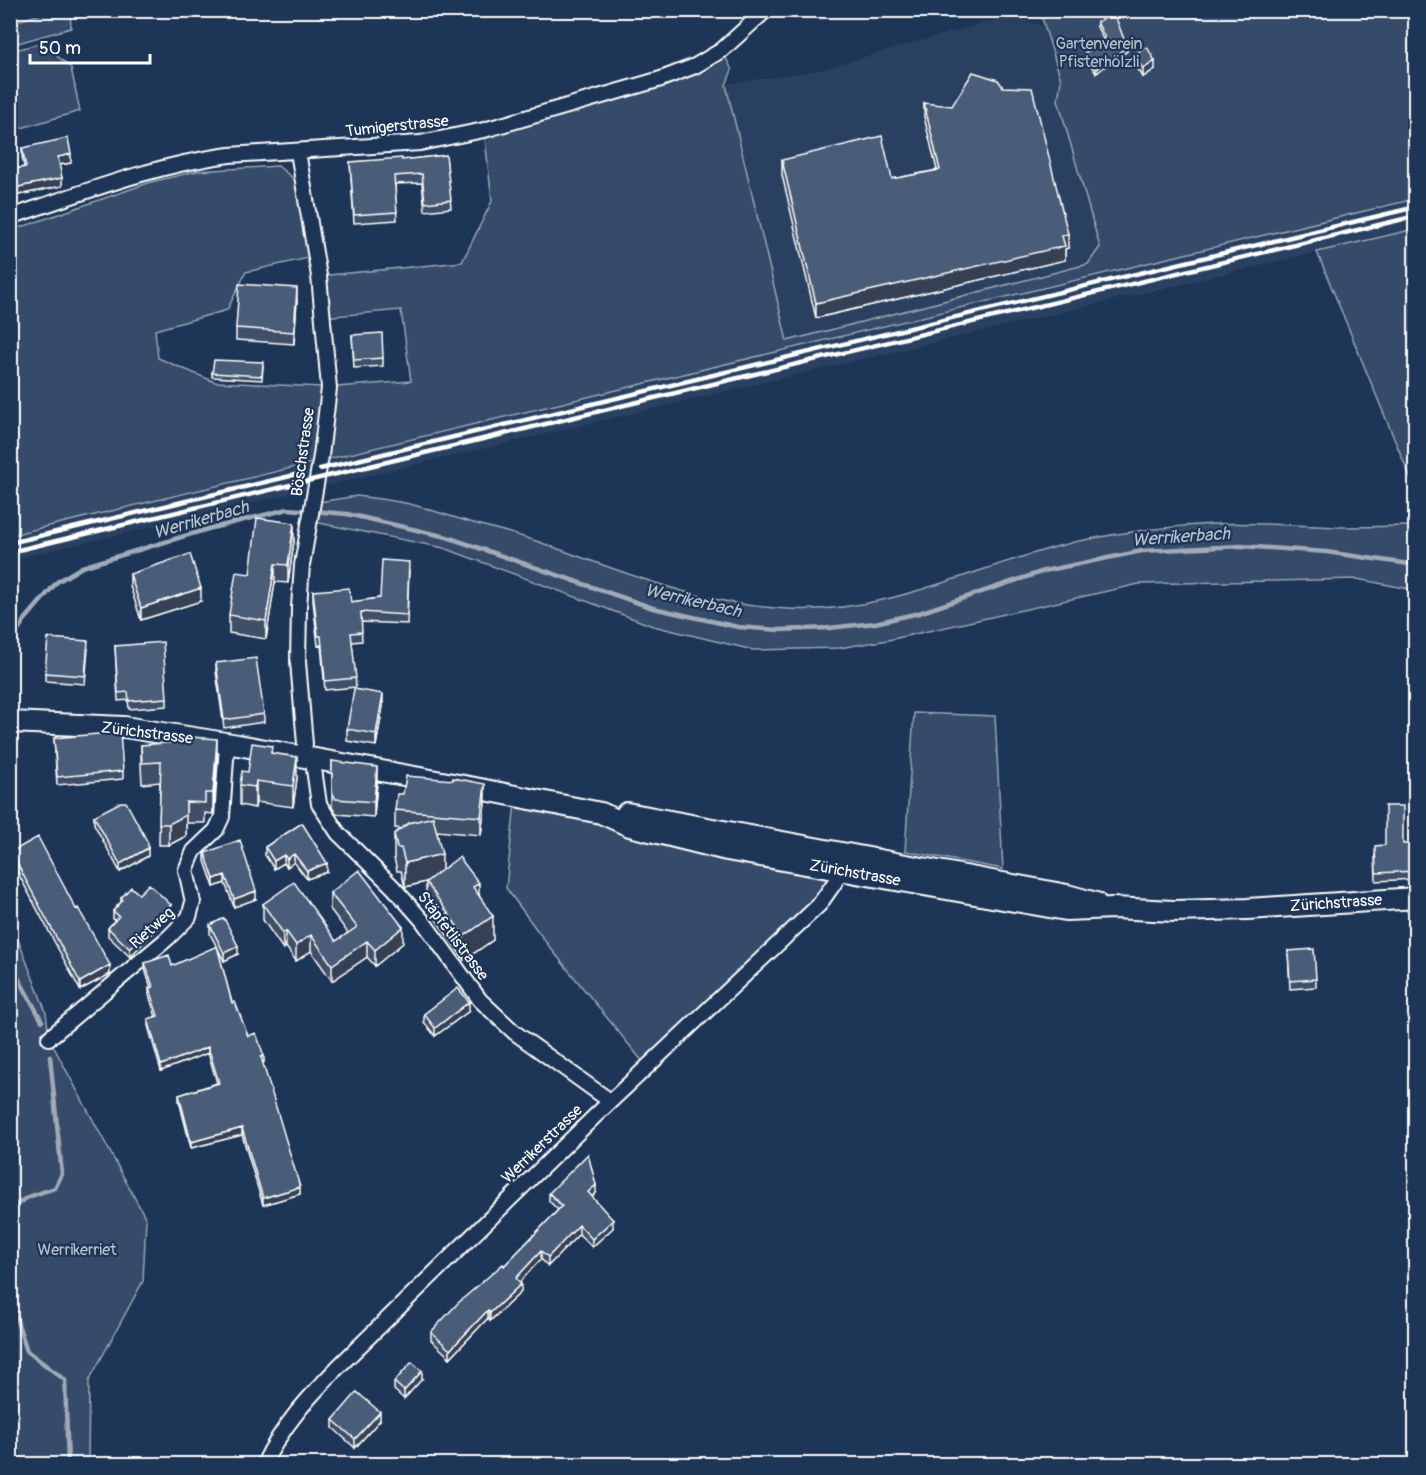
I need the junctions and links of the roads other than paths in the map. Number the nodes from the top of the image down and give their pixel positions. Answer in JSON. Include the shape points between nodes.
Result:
{"nodes":[{"id":1,"x":766,"y":10,"type":"edge"},
{"id":2,"x":298,"y":152,"type":"junction"},
{"id":3,"x":10,"y":217,"type":"edge"},
{"id":4,"x":10,"y":722,"type":"edge"},
{"id":5,"x":227,"y":744,"type":"junction"},
{"id":6,"x":309,"y":758,"type":"junction"},
{"id":7,"x":843,"y":862,"type":"junction"},
{"id":8,"x":1416,"y":898,"type":"edge"},
{"id":9,"x":49,"y":1038,"type":"dead end"},
{"id":10,"x":610,"y":1101,"type":"junction"},
{"id":11,"x":264,"y":1464,"type":"edge"}],
"edges":[{"from":1,"to":2,"type":"street","name":"Tumigerstrasse","via":[[722,50],[661,80],[451,138]]},
{"from":2,"to":3,"type":"street","name":"Tumigerstrasse","via":[[198,159]]},
{"from":2,"to":6,"type":"street","name":"Böschstrasse","via":[[320,276],[328,388],[299,607],[298,662]]},
{"from":4,"to":5,"type":"main road","name":"Zürichstrasse","via":[[124,727]]},
{"from":5,"to":6,"type":"main road","name":"Zürichstrasse"},
{"from":5,"to":9,"type":"street","name":"Rietweg","via":[[222,818],[216,830],[194,851],[186,870],[194,902],[189,917]]},
{"from":6,"to":7,"type":"main road","name":"Zürichstrasse","via":[[601,813],[621,812]]},
{"from":6,"to":10,"type":"street","name":"Stäpfetlistrasse","via":[[319,804],[338,833],[422,920],[480,1000],[514,1032]]},
{"from":7,"to":8,"type":"main road","name":"Zürichstrasse","via":[[1067,895],[1113,908],[1247,909]]},
{"from":7,"to":10,"type":"street","name":"Werrikerstrasse","via":[[819,905]]},
{"from":10,"to":11,"type":"street","name":"Werrikerstrasse","via":[[338,1367],[301,1406]]}]}
